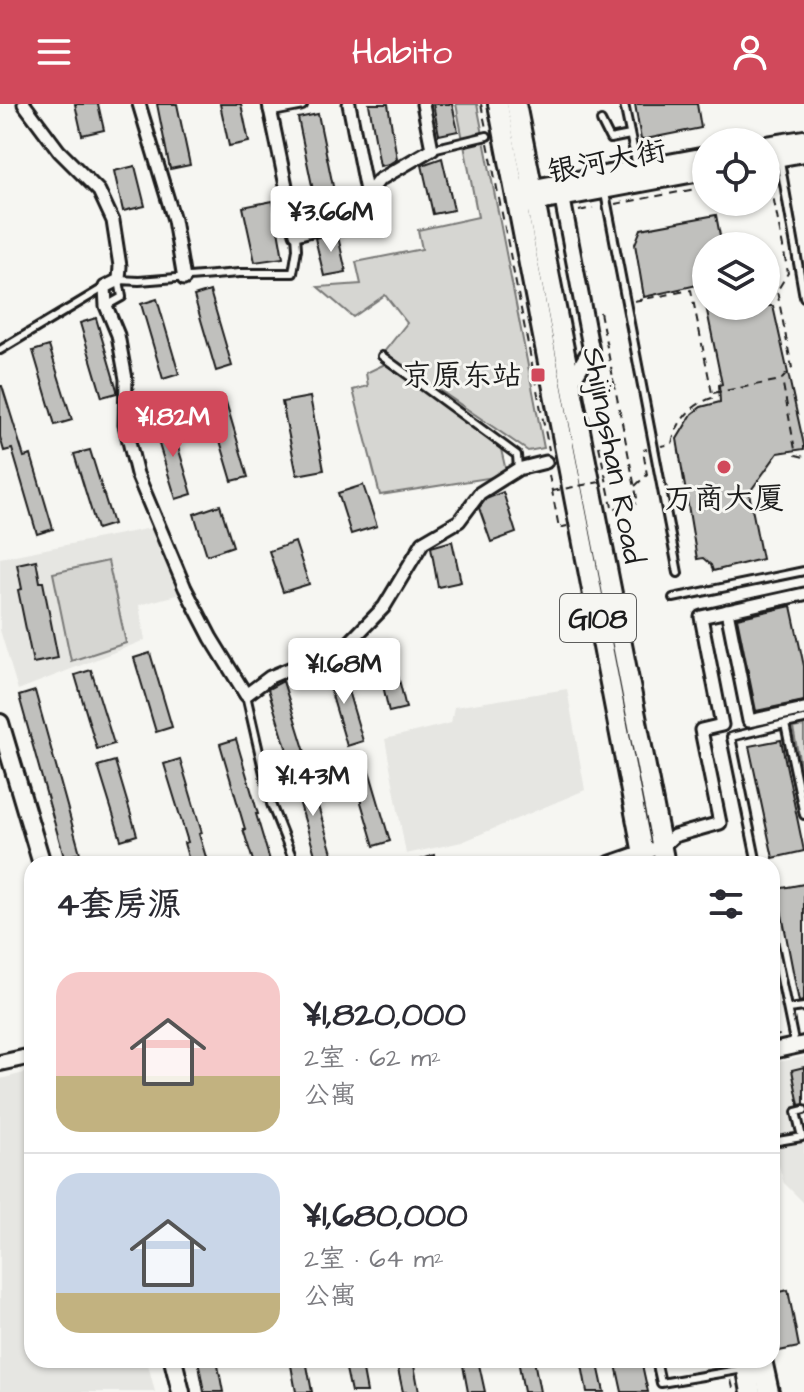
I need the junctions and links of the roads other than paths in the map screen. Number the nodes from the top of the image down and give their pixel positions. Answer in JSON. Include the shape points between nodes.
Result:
{"nodes":[{"id":1,"x":24,"y":104,"type":"edge"},
{"id":2,"x":139,"y":104,"type":"edge"},
{"id":3,"x":301,"y":104,"type":"edge"},
{"id":4,"x":349,"y":104,"type":"edge"},
{"id":5,"x":423,"y":104,"type":"edge"},
{"id":6,"x":498,"y":104,"type":"edge"},
{"id":7,"x":516,"y":104,"type":"edge"},
{"id":8,"x":624,"y":104,"type":"edge"},
{"id":9,"x":270,"y":107,"type":"edge"},
{"id":10,"x":601,"y":121,"type":"dead end"},
{"id":11,"x":630,"y":135,"type":"junction"},
{"id":12,"x":487,"y":136,"type":"road end"},
{"id":13,"x":804,"y":139,"type":"edge"},
{"id":14,"x":780,"y":143,"type":"edge"},
{"id":15,"x":432,"y":149,"type":"junction"},
{"id":16,"x":804,"y":153,"type":"edge"},
{"id":17,"x":692,"y":158,"type":"edge"},
{"id":18,"x":780,"y":158,"type":"edge"},
{"id":19,"x":637,"y":168,"type":"junction"},
{"id":20,"x":692,"y":175,"type":"edge"},
{"id":21,"x":780,"y":190,"type":"edge"},
{"id":22,"x":367,"y":196,"type":"junction"},
{"id":23,"x":610,"y":196,"type":"junction"},
{"id":24,"x":525,"y":197,"type":"junction"},
{"id":25,"x":562,"y":197,"type":"junction"},
{"id":26,"x":296,"y":234,"type":"junction"},
{"id":27,"x":184,"y":279,"type":"junction"},
{"id":28,"x":119,"y":280,"type":"junction"},
{"id":29,"x":105,"y":287,"type":"junction"},
{"id":30,"x":804,"y":297,"type":"edge"},
{"id":31,"x":106,"y":306,"type":"junction"},
{"id":32,"x":0,"y":350,"type":"edge"},
{"id":33,"x":382,"y":356,"type":"dead end"},
{"id":34,"x":571,"y":383,"type":"junction"},
{"id":35,"x":548,"y":458,"type":"road end"},
{"id":36,"x":518,"y":469,"type":"junction"},
{"id":37,"x":804,"y":571,"type":"edge"},
{"id":38,"x":678,"y":573,"type":"dead end"},
{"id":39,"x":804,"y":594,"type":"edge"},
{"id":40,"x":673,"y":598,"type":"dead end"},
{"id":41,"x":727,"y":611,"type":"junction"},
{"id":42,"x":246,"y":695,"type":"junction"},
{"id":43,"x":804,"y":709,"type":"edge"},
{"id":44,"x":804,"y":720,"type":"edge"},
{"id":45,"x":0,"y":723,"type":"edge"},
{"id":46,"x":785,"y":724,"type":"junction"},
{"id":47,"x":804,"y":815,"type":"edge"},
{"id":48,"x":40,"y":856,"type":"edge"},
{"id":49,"x":292,"y":856,"type":"edge"},
{"id":50,"x":644,"y":856,"type":"edge"},
{"id":51,"x":664,"y":856,"type":"edge"},
{"id":52,"x":755,"y":856,"type":"edge"},
{"id":53,"x":780,"y":972,"type":"edge"},
{"id":54,"x":804,"y":1007,"type":"edge"},
{"id":55,"x":788,"y":1009,"type":"junction"},
{"id":56,"x":795,"y":1041,"type":"edge"},
{"id":57,"x":24,"y":1058,"type":"edge"},
{"id":58,"x":0,"y":1063,"type":"edge"},
{"id":59,"x":804,"y":1110,"type":"edge"},
{"id":60,"x":802,"y":1137,"type":"junction"},
{"id":61,"x":780,"y":1141,"type":"edge"},
{"id":62,"x":804,"y":1147,"type":"edge"},
{"id":63,"x":175,"y":1368,"type":"edge"},
{"id":64,"x":658,"y":1368,"type":"edge"},
{"id":65,"x":741,"y":1368,"type":"edge"},
{"id":66,"x":746,"y":1368,"type":"edge"},
{"id":67,"x":747,"y":1368,"type":"edge"},
{"id":68,"x":181,"y":1392,"type":"edge"},
{"id":69,"x":751,"y":1392,"type":"edge"},
{"id":70,"x":769,"y":1392,"type":"edge"}],
"edges":[{"from":1,"to":28,"type":"street","via":[[59,151],[99,191],[113,221]]},
{"from":2,"to":27,"type":"street","via":[[174,220]]},
{"from":3,"to":9,"type":"street"},
{"from":4,"to":22,"type":"street"},
{"from":5,"to":15,"type":"street"},
{"from":6,"to":24,"type":"highway","name":"Shijingshan Road","number":"G108"},
{"from":7,"to":24,"type":"highway","name":"Shijingshan Road","number":"G108"},
{"from":8,"to":11,"type":"lane"},
{"from":9,"to":26,"type":"street"},
{"from":10,"to":11,"type":"lane","via":[[610,139]]},
{"from":11,"to":19,"type":"lane"},
{"from":12,"to":15,"type":"lane"},
{"from":13,"to":14,"type":"main road"},
{"from":15,"to":22,"type":"street","via":[[379,180]]},
{"from":16,"to":18,"type":"main road"},
{"from":17,"to":19,"type":"main road","name":"银河大街"},
{"from":19,"to":24,"type":"main road","name":"银河大街"},
{"from":20,"to":23,"type":"main road","name":"银河大街"},
{"from":21,"to":30,"type":"lane"},
{"from":22,"to":26,"type":"street","via":[[347,221]]},
{"from":23,"to":25,"type":"main road","name":"银河大街"},
{"from":23,"to":38,"type":"lane"},
{"from":24,"to":25,"type":"main road","name":"银河大街"},
{"from":24,"to":34,"type":"highway","name":"Shijingshan Road","number":"G108"},
{"from":24,"to":50,"type":"highway","name":"Shijingshan Road","number":"G108"},
{"from":25,"to":34,"type":"street","via":[[591,349]]},
{"from":26,"to":27,"type":"lane","via":[[293,273]]},
{"from":27,"to":28,"type":"lane"},
{"from":28,"to":29,"type":"street"},
{"from":28,"to":31,"type":"lane","via":[[122,297]]},
{"from":29,"to":31,"type":"street"},
{"from":29,"to":32,"type":"lane"},
{"from":31,"to":42,"type":"street","via":[[118,335],[126,379],[125,425],[137,474],[185,588]]},
{"from":33,"to":36,"type":"lane","via":[[517,455]]},
{"from":34,"to":51,"type":"highway","name":"Shijingshan Road","number":"G108"},
{"from":35,"to":36,"type":"street"},
{"from":36,"to":42,"type":"street","via":[[480,493],[459,521],[423,542],[384,607],[348,644],[270,677]]},
{"from":37,"to":40,"type":"lane"},
{"from":39,"to":41,"type":"street"},
{"from":41,"to":43,"type":"street","via":[[749,721]]},
{"from":41,"to":51,"type":"street","via":[[701,617],[722,725],[701,730],[720,823],[674,836]]},
{"from":42,"to":49,"type":"lane","via":[[271,804]]},
{"from":44,"to":46,"type":"lane"},
{"from":45,"to":48,"type":"main road"},
{"from":46,"to":47,"type":"lane"},
{"from":46,"to":52,"type":"lane","via":[[731,737]]},
{"from":53,"to":55,"type":"lane"},
{"from":54,"to":55,"type":"lane"},
{"from":55,"to":56,"type":"lane"},
{"from":57,"to":58,"type":"street"},
{"from":59,"to":60,"type":"lane","via":[[796,1112]]},
{"from":60,"to":61,"type":"lane"},
{"from":60,"to":62,"type":"lane"},
{"from":63,"to":68,"type":"main road"},
{"from":64,"to":65,"type":"lane","via":[[661,1383]]},
{"from":66,"to":69,"type":"highway"},
{"from":67,"to":70,"type":"highway"}]}
